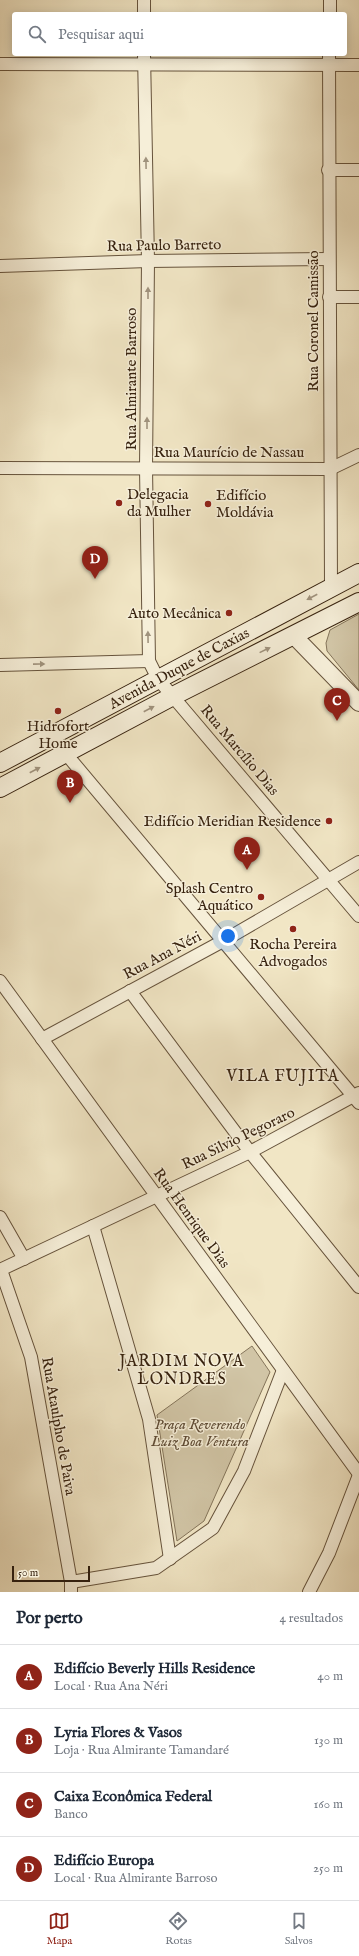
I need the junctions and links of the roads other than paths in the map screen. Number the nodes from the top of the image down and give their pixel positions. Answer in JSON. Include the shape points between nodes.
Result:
{"nodes":[{"id":1,"x":144,"y":0,"type":"edge"},
{"id":2,"x":330,"y":0,"type":"edge"},
{"id":3,"x":144,"y":12,"type":"edge"},
{"id":4,"x":330,"y":12,"type":"edge"},
{"id":5,"x":144,"y":59,"type":"edge"},
{"id":6,"x":328,"y":59,"type":"edge"},
{"id":7,"x":0,"y":64,"type":"edge"},
{"id":8,"x":359,"y":65,"type":"edge"},
{"id":9,"x":328,"y":170,"type":"junction"},
{"id":10,"x":359,"y":170,"type":"edge"},
{"id":11,"x":328,"y":259,"type":"junction"},
{"id":12,"x":148,"y":261,"type":"junction"},
{"id":13,"x":0,"y":266,"type":"edge"},
{"id":14,"x":329,"y":297,"type":"junction"},
{"id":15,"x":359,"y":297,"type":"edge"},
{"id":16,"x":359,"y":455,"type":"edge"},
{"id":17,"x":0,"y":468,"type":"edge"},
{"id":18,"x":146,"y":468,"type":"junction"},
{"id":19,"x":330,"y":469,"type":"junction"},
{"id":20,"x":358,"y":576,"type":"edge"},
{"id":21,"x":331,"y":587,"type":"junction"},
{"id":22,"x":359,"y":602,"type":"edge"},
{"id":23,"x":294,"y":636,"type":"junction"},
{"id":24,"x":214,"y":649,"type":"junction"},
{"id":25,"x":149,"y":661,"type":"junction"},
{"id":26,"x":0,"y":665,"type":"edge"},
{"id":27,"x":224,"y":671,"type":"junction"},
{"id":28,"x":158,"y":679,"type":"junction"},
{"id":29,"x":173,"y":696,"type":"junction"},
{"id":30,"x":359,"y":703,"type":"edge"},
{"id":31,"x":50,"y":736,"type":"junction"},
{"id":32,"x":65,"y":753,"type":"junction"},
{"id":33,"x":8,"y":759,"type":"edge"},
{"id":34,"x":0,"y":787,"type":"edge"},
{"id":35,"x":359,"y":862,"type":"edge"},
{"id":36,"x":328,"y":879,"type":"junction"},
{"id":37,"x":359,"y":916,"type":"edge"},
{"id":38,"x":223,"y":941,"type":"junction"},
{"id":39,"x":0,"y":980,"type":"edge"},
{"id":40,"x":130,"y":991,"type":"junction"},
{"id":41,"x":42,"y":1039,"type":"junction"},
{"id":42,"x":357,"y":1097,"type":"edge"},
{"id":43,"x":250,"y":1152,"type":"junction"},
{"id":44,"x":155,"y":1196,"type":"junction"},
{"id":45,"x":0,"y":1217,"type":"edge"},
{"id":46,"x":93,"y":1226,"type":"junction"},
{"id":47,"x":24,"y":1259,"type":"junction"},
{"id":48,"x":0,"y":1270,"type":"edge"},
{"id":49,"x":359,"y":1287,"type":"edge"},
{"id":50,"x":283,"y":1370,"type":"junction"},
{"id":51,"x":359,"y":1474,"type":"edge"},
{"id":52,"x":170,"y":1559,"type":"junction"},
{"id":53,"x":71,"y":1587,"type":"edge"},
{"id":54,"x":309,"y":1592,"type":"edge"}],
"edges":[{"from":1,"to":3,"type":"street"},
{"from":2,"to":4,"type":"street"},
{"from":5,"to":6,"type":"street"},
{"from":5,"to":7,"type":"street"},
{"from":12,"to":5,"type":"street","name":"Rua Almirante Barroso","one_way":true},
{"from":6,"to":8,"type":"street"},
{"from":6,"to":9,"type":"street","name":"Rua Coronel Camissão"},
{"from":9,"to":10,"type":"street"},
{"from":9,"to":11,"type":"street","name":"Rua Coronel Camissão"},
{"from":11,"to":12,"type":"street","name":"Rua Paulo Barreto"},
{"from":11,"to":14,"type":"street","name":"Rua Coronel Camissão"},
{"from":12,"to":13,"type":"street","name":"Rua Paulo Barreto"},
{"from":18,"to":12,"type":"street","name":"Rua Almirante Barroso","one_way":true},
{"from":14,"to":15,"type":"street"},
{"from":14,"to":19,"type":"street","name":"Rua Coronel Camissão"},
{"from":16,"to":19,"type":"street","name":"Rua Maurício de Nassau"},
{"from":17,"to":18,"type":"street","name":"Rua Maurício de Nassau"},
{"from":18,"to":19,"type":"street","name":"Rua Maurício de Nassau"},
{"from":25,"to":18,"type":"street","name":"Rua Almirante Barroso","one_way":true},
{"from":19,"to":21,"type":"street","name":"Rua Coronel Camissão"},
{"from":20,"to":21,"type":"main road","name":"Avenida Duque de Caxias"},
{"from":21,"to":24,"type":"main road","name":"Avenida Duque de Caxias","one_way":true},
{"from":22,"to":23,"type":"main road","name":"Avenida Duque de Caxias"},
{"from":27,"to":23,"type":"main road","name":"Avenida Duque de Caxias","one_way":true},
{"from":23,"to":30,"type":"street"},
{"from":24,"to":27,"type":"main road"},
{"from":24,"to":28,"type":"main road","name":"Avenida Duque de Caxias"},
{"from":26,"to":25,"type":"street","one_way":true},
{"from":25,"to":28,"type":"street","name":"Rua Almirante Barroso"},
{"from":27,"to":29,"type":"main road","name":"Avenida Duque de Caxias"},
{"from":28,"to":29,"type":"street","name":"Rua Almirante Barroso"},
{"from":28,"to":31,"type":"main road","name":"Avenida Duque de Caxias"},
{"from":32,"to":29,"type":"main road","name":"Avenida Duque de Caxias","one_way":true},
{"from":29,"to":36,"type":"street","name":"Rua Marcílio Dias"},
{"from":31,"to":32,"type":"street"},
{"from":31,"to":33,"type":"main road","name":"Avenida Duque de Caxias"},
{"from":34,"to":32,"type":"main road","name":"Avenida Duque de Caxias","one_way":true},
{"from":32,"to":38,"type":"street"},
{"from":33,"to":34,"type":"main road","via":[[16,771],[12,778]]},
{"from":35,"to":36,"type":"street","name":"Rua Ana Néri"},
{"from":36,"to":37,"type":"street","name":"Rua Marcílio Dias"},
{"from":36,"to":38,"type":"street","name":"Rua Ana Néri"},
{"from":38,"to":40,"type":"street","name":"Rua Ana Néri"},
{"from":38,"to":42,"type":"street"},
{"from":39,"to":41,"type":"street","name":"Rua Henrique Dias"},
{"from":40,"to":41,"type":"street","name":"Rua Ana Néri"},
{"from":40,"to":43,"type":"street"},
{"from":41,"to":44,"type":"street","name":"Rua Henrique Dias"},
{"from":42,"to":43,"type":"street","name":"Rua Silvio Pegoraro"},
{"from":43,"to":44,"type":"street","name":"Rua Silvio Pegoraro"},
{"from":43,"to":49,"type":"street"},
{"from":44,"to":46,"type":"street","name":"Rua Silvio Pegoraro"},
{"from":44,"to":50,"type":"street","name":"Rua Henrique Dias"},
{"from":45,"to":47,"type":"street"},
{"from":46,"to":47,"type":"street","name":"Rua Silvio Pegoraro"},
{"from":46,"to":52,"type":"street","via":[[149,1419]]},
{"from":47,"to":48,"type":"street","name":"Rua Silvio Pegoraro"},
{"from":48,"to":53,"type":"street","name":"Rua Ataulpho de Paiva","via":[[31,1357]]},
{"from":50,"to":51,"type":"street","name":"Rua Henrique Dias"},
{"from":50,"to":52,"type":"street","via":[[244,1472],[213,1528]]},
{"from":51,"to":54,"type":"street","via":[[329,1553]]},
{"from":52,"to":53,"type":"street","via":[[156,1568]]}]}
